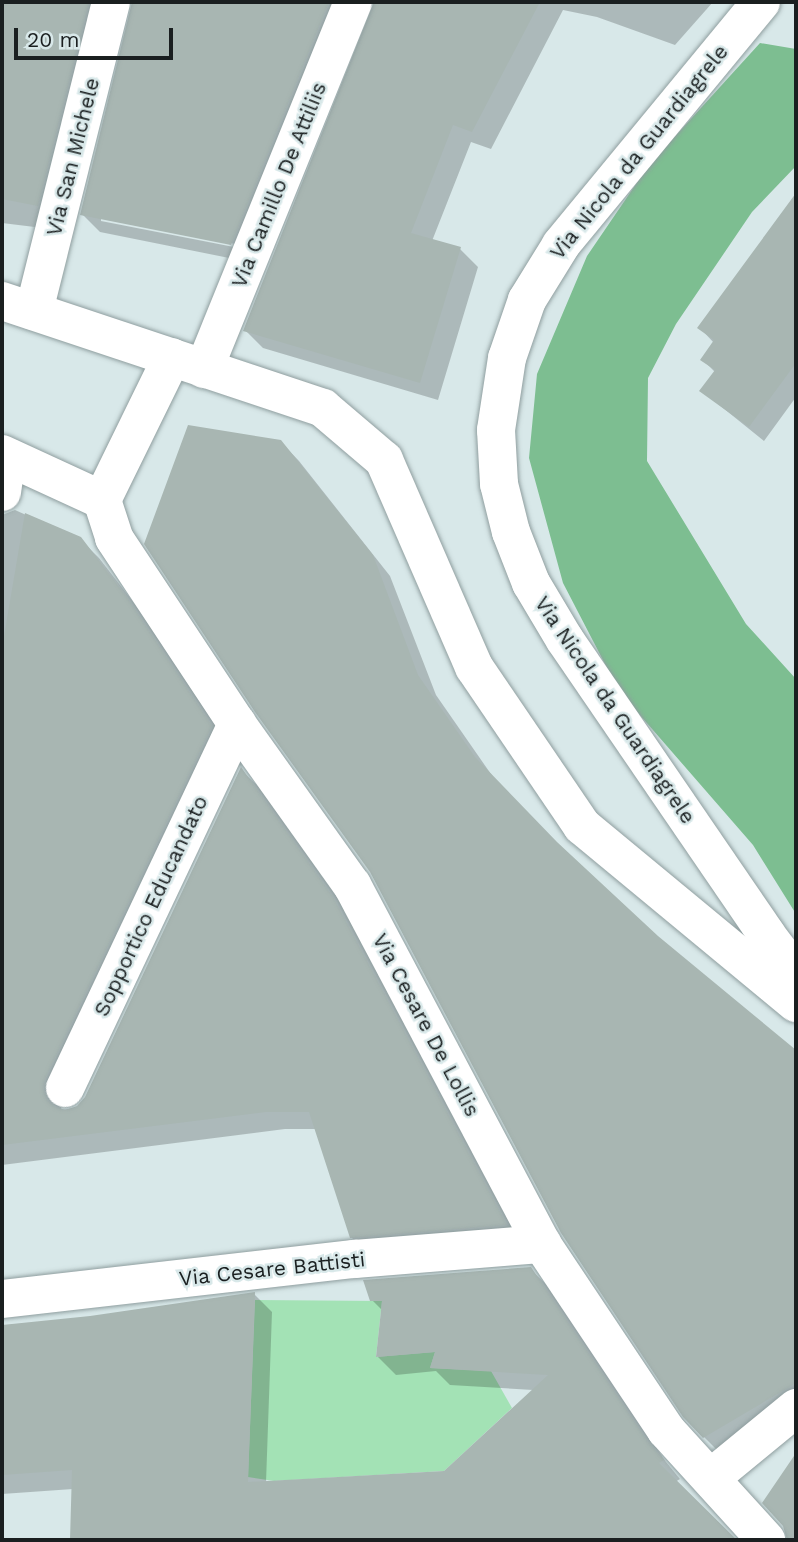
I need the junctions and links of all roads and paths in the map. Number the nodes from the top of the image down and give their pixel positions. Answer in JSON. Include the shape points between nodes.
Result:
{"nodes":[{"id":1,"x":111,"y":2,"type":"edge"},
{"id":2,"x":353,"y":2,"type":"edge"},
{"id":3,"x":761,"y":2,"type":"edge"},
{"id":4,"x":18,"y":306,"type":"edge"},
{"id":5,"x":188,"y":363,"type":"junction"},
{"id":6,"x":4,"y":468,"type":"edge"},
{"id":7,"x":102,"y":500,"type":"junction"},
{"id":8,"x":237,"y":724,"type":"junction"},
{"id":9,"x":796,"y":974,"type":"edge"},
{"id":10,"x":796,"y":1003,"type":"edge"},
{"id":11,"x":65,"y":1088,"type":"dead end"},
{"id":12,"x":542,"y":1244,"type":"junction"},
{"id":13,"x":2,"y":1299,"type":"edge"},
{"id":14,"x":796,"y":1408,"type":"edge"},
{"id":15,"x":712,"y":1477,"type":"junction"},
{"id":16,"x":766,"y":1540,"type":"edge"}],
"edges":[{"from":1,"to":4,"type":"street","name":"Via San Michele"},
{"from":2,"to":5,"type":"street","name":"Via Camillo De Attiliis"},
{"from":3,"to":9,"type":"street","name":"Via Nicola da Guardiagrele","via":[[561,244],[527,300],[507,358],[496,430],[499,484],[531,583]]},
{"from":4,"to":5,"type":"street"},
{"from":5,"to":7,"type":"street","name":"Via Camillo De Attiliis"},
{"from":5,"to":10,"type":"street","via":[[323,408],[384,460],[474,667],[582,826]]},
{"from":6,"to":7,"type":"street"},
{"from":7,"to":8,"type":"street","name":"Via Cesare De Lollis","via":[[114,538]]},
{"from":8,"to":11,"type":"street","name":"Sopportico Educandato"},
{"from":8,"to":12,"type":"street","name":"Via Cesare De Lollis","via":[[352,886]]},
{"from":12,"to":13,"type":"street","name":"Via Cesare Battisti","via":[[355,1259]]},
{"from":12,"to":15,"type":"street","name":"Via Cesare De Lollis","via":[[666,1430]]},
{"from":14,"to":15,"type":"street"},
{"from":15,"to":16,"type":"street","name":"Via Cesare De Lollis"}]}
